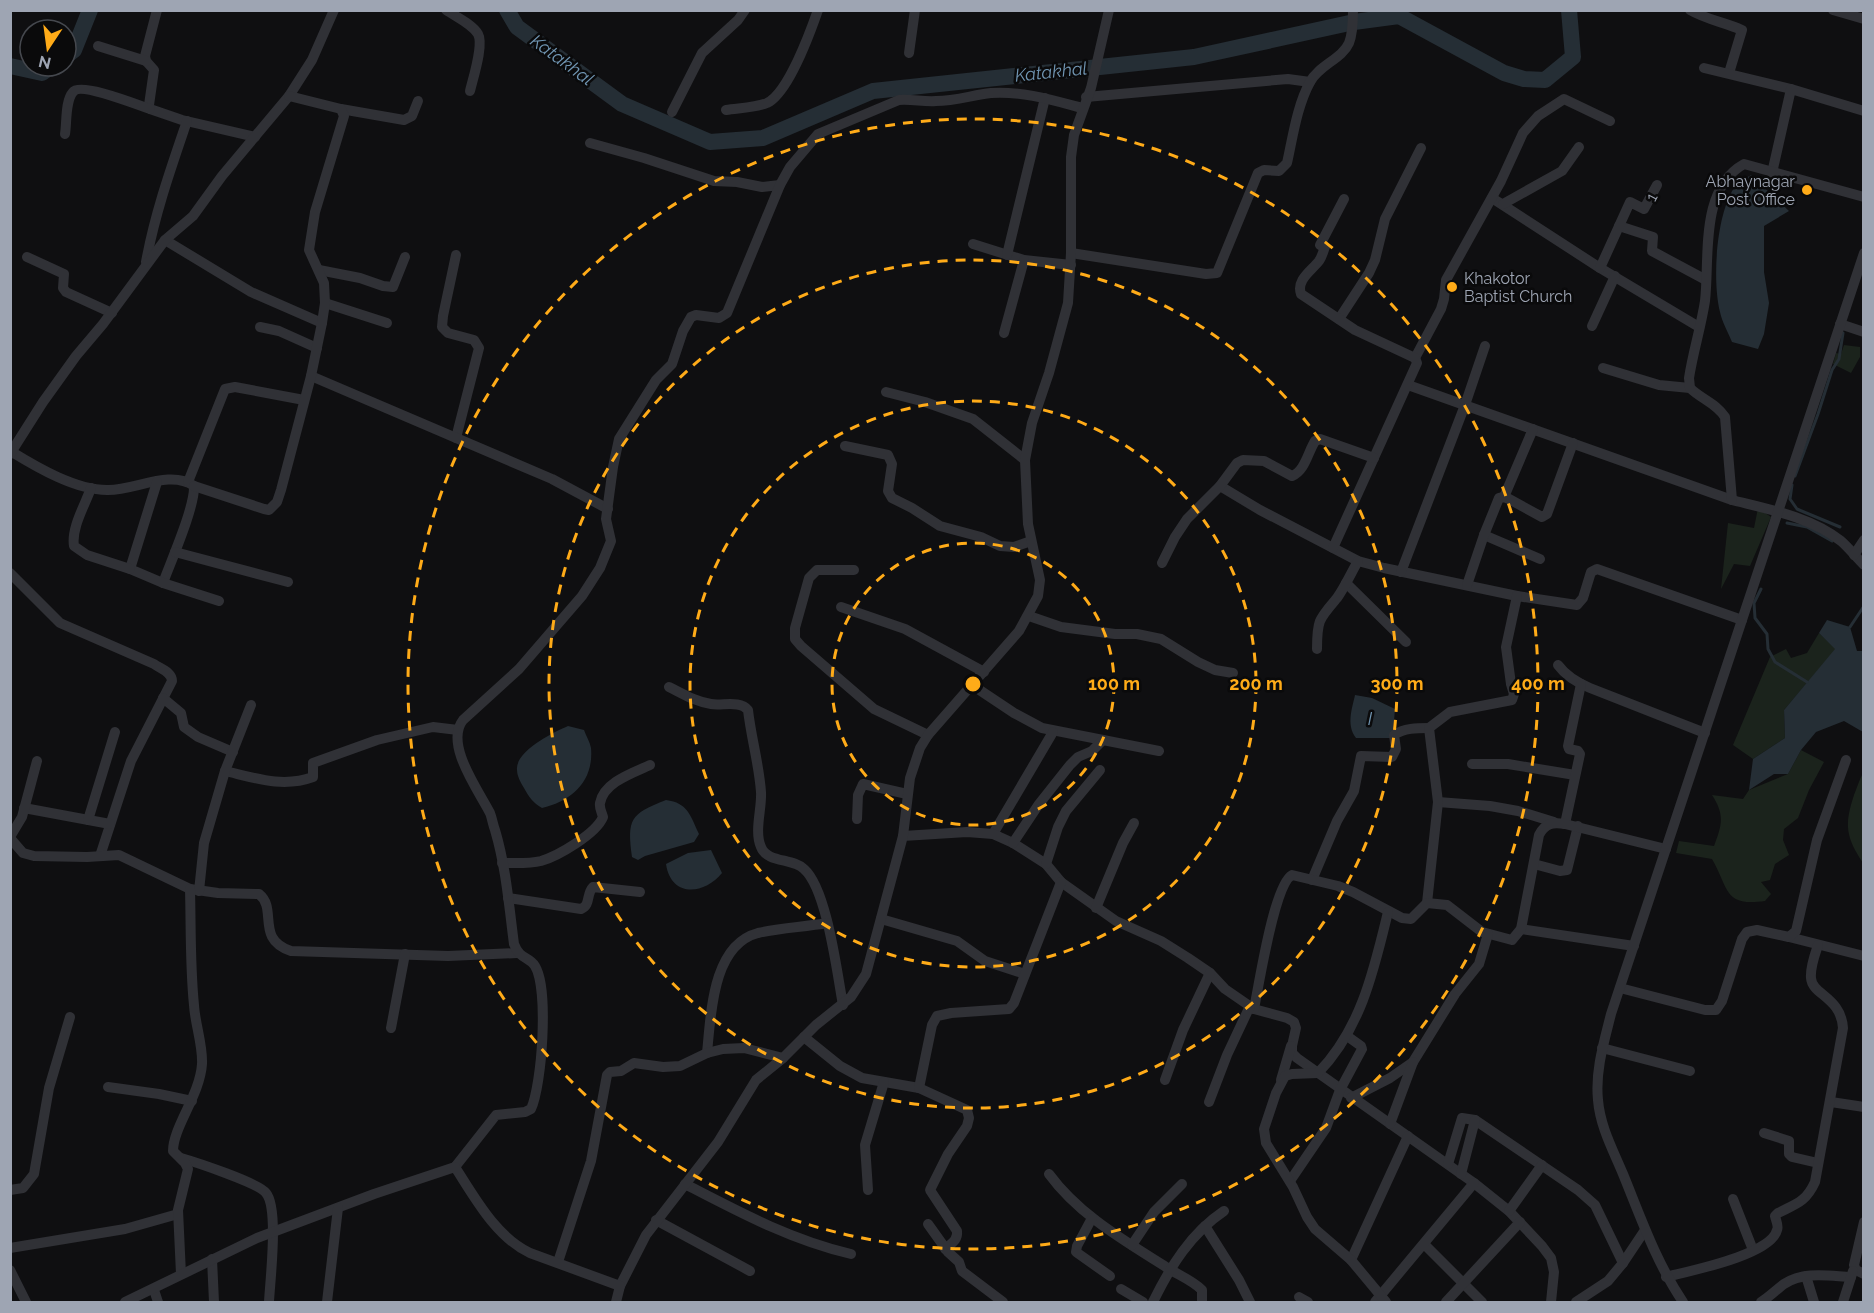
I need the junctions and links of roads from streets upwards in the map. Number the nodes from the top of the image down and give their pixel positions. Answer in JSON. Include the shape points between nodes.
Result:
{"nodes":[{"id":1,"x":157,"y":10,"type":"edge"},
{"id":2,"x":334,"y":10,"type":"edge"},
{"id":3,"x":446,"y":10,"type":"edge"},
{"id":4,"x":745,"y":10,"type":"edge"},
{"id":5,"x":818,"y":10,"type":"edge"},
{"id":6,"x":915,"y":10,"type":"edge"},
{"id":7,"x":1109,"y":10,"type":"edge"},
{"id":8,"x":1353,"y":10,"type":"edge"},
{"id":9,"x":1690,"y":10,"type":"edge"},
{"id":10,"x":1833,"y":10,"type":"edge"},
{"id":11,"x":1849,"y":13,"type":"edge"},
{"id":12,"x":1863,"y":19,"type":"edge"},
{"id":13,"x":98,"y":46,"type":"dead end"},
{"id":14,"x":909,"y":53,"type":"dead end"},
{"id":15,"x":146,"y":61,"type":"junction"},
{"id":16,"x":1704,"y":68,"type":"dead end"},
{"id":17,"x":1729,"y":73,"type":"junction"},
{"id":18,"x":1310,"y":82,"type":"junction"},
{"id":19,"x":1791,"y":89,"type":"junction"},
{"id":20,"x":470,"y":91,"type":"dead end"},
{"id":21,"x":289,"y":96,"type":"junction"},
{"id":22,"x":1045,"y":98,"type":"junction"},
{"id":23,"x":1086,"y":98,"type":"junction"},
{"id":24,"x":418,"y":101,"type":"dead end"},
{"id":25,"x":150,"y":108,"type":"junction"},
{"id":26,"x":341,"y":109,"type":"junction"},
{"id":27,"x":726,"y":110,"type":"dead end"},
{"id":28,"x":1863,"y":111,"type":"edge"},
{"id":29,"x":672,"y":112,"type":"dead end"},
{"id":30,"x":187,"y":121,"type":"junction"},
{"id":31,"x":1610,"y":121,"type":"dead end"},
{"id":32,"x":65,"y":134,"type":"dead end"},
{"id":33,"x":255,"y":137,"type":"junction"},
{"id":34,"x":590,"y":143,"type":"dead end"},
{"id":35,"x":1579,"y":147,"type":"dead end"},
{"id":36,"x":1421,"y":148,"type":"dead end"},
{"id":37,"x":1773,"y":172,"type":"junction"},
{"id":38,"x":780,"y":185,"type":"junction"},
{"id":39,"x":1657,"y":185,"type":"dead end"},
{"id":40,"x":1863,"y":197,"type":"edge"},
{"id":41,"x":1492,"y":198,"type":"junction"},
{"id":42,"x":1344,"y":199,"type":"dead end"},
{"id":43,"x":1503,"y":204,"type":"junction"},
{"id":44,"x":1619,"y":226,"type":"junction"},
{"id":45,"x":165,"y":240,"type":"junction"},
{"id":46,"x":973,"y":244,"type":"dead end"},
{"id":47,"x":1071,"y":253,"type":"junction"},
{"id":48,"x":1863,"y":253,"type":"edge"},
{"id":49,"x":456,"y":255,"type":"dead end"},
{"id":50,"x":1007,"y":255,"type":"junction"},
{"id":51,"x":27,"y":257,"type":"dead end"},
{"id":52,"x":405,"y":257,"type":"dead end"},
{"id":53,"x":1024,"y":260,"type":"junction"},
{"id":54,"x":1071,"y":265,"type":"junction"},
{"id":55,"x":145,"y":266,"type":"junction"},
{"id":56,"x":1600,"y":268,"type":"junction"},
{"id":57,"x":319,"y":270,"type":"junction"},
{"id":58,"x":1615,"y":276,"type":"junction"},
{"id":59,"x":1706,"y":280,"type":"junction"},
{"id":60,"x":1858,"y":286,"type":"edge"},
{"id":61,"x":325,"y":303,"type":"junction"},
{"id":62,"x":111,"y":313,"type":"junction"},
{"id":63,"x":1339,"y":319,"type":"junction"},
{"id":64,"x":322,"y":323,"type":"junction"},
{"id":65,"x":387,"y":323,"type":"dead end"},
{"id":66,"x":1840,"y":324,"type":"junction"},
{"id":67,"x":1592,"y":326,"type":"dead end"},
{"id":68,"x":260,"y":327,"type":"dead end"},
{"id":69,"x":1699,"y":327,"type":"junction"},
{"id":70,"x":1863,"y":332,"type":"edge"},
{"id":71,"x":1004,"y":333,"type":"dead end"},
{"id":72,"x":1485,"y":346,"type":"dead end"},
{"id":73,"x":317,"y":348,"type":"junction"},
{"id":74,"x":1415,"y":358,"type":"junction"},
{"id":75,"x":1603,"y":368,"type":"dead end"},
{"id":76,"x":311,"y":376,"type":"junction"},
{"id":77,"x":1408,"y":385,"type":"junction"},
{"id":78,"x":1690,"y":388,"type":"junction"},
{"id":79,"x":886,"y":392,"type":"dead end"},
{"id":80,"x":304,"y":400,"type":"junction"},
{"id":81,"x":1465,"y":405,"type":"junction"},
{"id":82,"x":1533,"y":429,"type":"junction"},
{"id":83,"x":456,"y":438,"type":"junction"},
{"id":84,"x":1573,"y":443,"type":"junction"},
{"id":85,"x":845,"y":446,"type":"dead end"},
{"id":86,"x":13,"y":447,"type":"edge"},
{"id":87,"x":1374,"y":458,"type":"junction"},
{"id":88,"x":1025,"y":460,"type":"junction"},
{"id":89,"x":157,"y":482,"type":"junction"},
{"id":90,"x":191,"y":484,"type":"junction"},
{"id":91,"x":1220,"y":486,"type":"junction"},
{"id":92,"x":92,"y":488,"type":"junction"},
{"id":93,"x":1504,"y":497,"type":"junction"},
{"id":94,"x":1732,"y":500,"type":"junction"},
{"id":95,"x":608,"y":509,"type":"junction"},
{"id":96,"x":1778,"y":512,"type":"junction"},
{"id":97,"x":1484,"y":535,"type":"junction"},
{"id":98,"x":1863,"y":540,"type":"edge"},
{"id":99,"x":1031,"y":541,"type":"junction"},
{"id":100,"x":1333,"y":548,"type":"junction"},
{"id":101,"x":175,"y":552,"type":"junction"},
{"id":102,"x":1854,"y":555,"type":"junction"},
{"id":103,"x":1540,"y":559,"type":"dead end"},
{"id":104,"x":1358,"y":561,"type":"junction"},
{"id":105,"x":1162,"y":563,"type":"dead end"},
{"id":106,"x":1863,"y":565,"type":"edge"},
{"id":107,"x":130,"y":569,"type":"junction"},
{"id":108,"x":854,"y":570,"type":"dead end"},
{"id":109,"x":1401,"y":572,"type":"junction"},
{"id":110,"x":10,"y":573,"type":"edge"},
{"id":111,"x":288,"y":582,"type":"dead end"},
{"id":112,"x":163,"y":583,"type":"junction"},
{"id":113,"x":1346,"y":583,"type":"junction"},
{"id":114,"x":1467,"y":585,"type":"junction"},
{"id":115,"x":1517,"y":596,"type":"junction"},
{"id":116,"x":219,"y":602,"type":"dead end"},
{"id":117,"x":841,"y":607,"type":"dead end"},
{"id":118,"x":1029,"y":616,"type":"junction"},
{"id":119,"x":1742,"y":620,"type":"junction"},
{"id":120,"x":1406,"y":642,"type":"dead end"},
{"id":121,"x":1317,"y":649,"type":"dead end"},
{"id":122,"x":1558,"y":665,"type":"dead end"},
{"id":123,"x":984,"y":672,"type":"junction"},
{"id":124,"x":1233,"y":673,"type":"dead end"},
{"id":125,"x":1581,"y":684,"type":"junction"},
{"id":126,"x":972,"y":685,"type":"junction"},
{"id":127,"x":669,"y":687,"type":"dead end"},
{"id":128,"x":163,"y":698,"type":"junction"},
{"id":129,"x":251,"y":705,"type":"dead end"},
{"id":130,"x":1429,"y":728,"type":"junction"},
{"id":131,"x":458,"y":730,"type":"junction"},
{"id":132,"x":115,"y":732,"type":"dead end"},
{"id":133,"x":1053,"y":732,"type":"junction"},
{"id":134,"x":1705,"y":733,"type":"junction"},
{"id":135,"x":928,"y":735,"type":"junction"},
{"id":136,"x":1102,"y":740,"type":"junction"},
{"id":137,"x":1159,"y":751,"type":"dead end"},
{"id":138,"x":233,"y":752,"type":"junction"},
{"id":139,"x":1846,"y":759,"type":"dead end"},
{"id":140,"x":37,"y":761,"type":"dead end"},
{"id":141,"x":1472,"y":764,"type":"dead end"},
{"id":142,"x":650,"y":765,"type":"dead end"},
{"id":143,"x":1100,"y":770,"type":"dead end"},
{"id":144,"x":225,"y":771,"type":"junction"},
{"id":145,"x":1575,"y":775,"type":"junction"},
{"id":146,"x":907,"y":794,"type":"junction"},
{"id":147,"x":1438,"y":802,"type":"junction"},
{"id":148,"x":24,"y":808,"type":"junction"},
{"id":149,"x":857,"y":819,"type":"dead end"},
{"id":150,"x":88,"y":820,"type":"junction"},
{"id":151,"x":1134,"y":823,"type":"dead end"},
{"id":152,"x":1559,"y":823,"type":"junction"},
{"id":153,"x":110,"y":824,"type":"junction"},
{"id":154,"x":1578,"y":826,"type":"junction"},
{"id":155,"x":993,"y":834,"type":"junction"},
{"id":156,"x":903,"y":836,"type":"junction"},
{"id":157,"x":10,"y":838,"type":"edge"},
{"id":158,"x":1013,"y":843,"type":"junction"},
{"id":159,"x":1666,"y":849,"type":"junction"},
{"id":160,"x":100,"y":856,"type":"junction"},
{"id":161,"x":502,"y":863,"type":"junction"},
{"id":162,"x":1046,"y":864,"type":"junction"},
{"id":163,"x":1533,"y":864,"type":"junction"},
{"id":164,"x":1312,"y":880,"type":"junction"},
{"id":165,"x":1061,"y":882,"type":"junction"},
{"id":166,"x":194,"y":890,"type":"junction"},
{"id":167,"x":640,"y":892,"type":"dead end"},
{"id":168,"x":508,"y":898,"type":"junction"},
{"id":169,"x":1427,"y":903,"type":"junction"},
{"id":170,"x":1096,"y":908,"type":"junction"},
{"id":171,"x":1388,"y":912,"type":"junction"},
{"id":172,"x":881,"y":919,"type":"junction"},
{"id":173,"x":827,"y":923,"type":"junction"},
{"id":174,"x":1521,"y":928,"type":"junction"},
{"id":175,"x":1488,"y":934,"type":"junction"},
{"id":176,"x":1789,"y":937,"type":"junction"},
{"id":177,"x":1818,"y":945,"type":"junction"},
{"id":178,"x":1634,"y":946,"type":"junction"},
{"id":179,"x":518,"y":953,"type":"junction"},
{"id":180,"x":405,"y":954,"type":"junction"},
{"id":181,"x":1863,"y":956,"type":"edge"},
{"id":182,"x":1210,"y":973,"type":"junction"},
{"id":183,"x":1025,"y":974,"type":"junction"},
{"id":184,"x":1620,"y":988,"type":"junction"},
{"id":185,"x":843,"y":1005,"type":"junction"},
{"id":186,"x":1252,"y":1007,"type":"junction"},
{"id":187,"x":70,"y":1017,"type":"dead end"},
{"id":188,"x":391,"y":1028,"type":"dead end"},
{"id":189,"x":1347,"y":1036,"type":"junction"},
{"id":190,"x":804,"y":1037,"type":"junction"},
{"id":191,"x":1292,"y":1046,"type":"junction"},
{"id":192,"x":1602,"y":1048,"type":"junction"},
{"id":193,"x":706,"y":1053,"type":"junction"},
{"id":194,"x":783,"y":1058,"type":"junction"},
{"id":195,"x":1413,"y":1062,"type":"junction"},
{"id":196,"x":1690,"y":1071,"type":"dead end"},
{"id":197,"x":1318,"y":1073,"type":"junction"},
{"id":198,"x":1165,"y":1080,"type":"dead end"},
{"id":199,"x":884,"y":1082,"type":"junction"},
{"id":200,"x":1280,"y":1085,"type":"junction"},
{"id":201,"x":108,"y":1087,"type":"dead end"},
{"id":202,"x":920,"y":1088,"type":"junction"},
{"id":203,"x":1341,"y":1090,"type":"junction"},
{"id":204,"x":1351,"y":1098,"type":"junction"},
{"id":205,"x":192,"y":1101,"type":"junction"},
{"id":206,"x":1209,"y":1102,"type":"dead end"},
{"id":207,"x":1831,"y":1102,"type":"junction"},
{"id":208,"x":1863,"y":1107,"type":"edge"},
{"id":209,"x":1475,"y":1120,"type":"junction"},
{"id":210,"x":1390,"y":1124,"type":"junction"},
{"id":211,"x":1764,"y":1133,"type":"dead end"},
{"id":212,"x":1408,"y":1136,"type":"junction"},
{"id":213,"x":178,"y":1158,"type":"junction"},
{"id":214,"x":1818,"y":1163,"type":"junction"},
{"id":215,"x":1448,"y":1164,"type":"junction"},
{"id":216,"x":1542,"y":1166,"type":"junction"},
{"id":217,"x":455,"y":1167,"type":"junction"},
{"id":218,"x":1049,"y":1174,"type":"dead end"},
{"id":219,"x":1461,"y":1174,"type":"junction"},
{"id":220,"x":1290,"y":1181,"type":"junction"},
{"id":221,"x":1474,"y":1183,"type":"junction"},
{"id":222,"x":685,"y":1184,"type":"junction"},
{"id":223,"x":1182,"y":1184,"type":"dead end"},
{"id":224,"x":10,"y":1190,"type":"edge"},
{"id":225,"x":868,"y":1190,"type":"dead end"},
{"id":226,"x":1733,"y":1199,"type":"dead end"},
{"id":227,"x":338,"y":1208,"type":"junction"},
{"id":228,"x":1224,"y":1211,"type":"dead end"},
{"id":229,"x":1509,"y":1211,"type":"junction"},
{"id":230,"x":178,"y":1214,"type":"junction"},
{"id":231,"x":1092,"y":1218,"type":"junction"},
{"id":232,"x":656,"y":1220,"type":"junction"},
{"id":233,"x":1520,"y":1222,"type":"junction"},
{"id":234,"x":1863,"y":1222,"type":"edge"},
{"id":235,"x":928,"y":1224,"type":"dead end"},
{"id":236,"x":1205,"y":1226,"type":"junction"},
{"id":237,"x":1645,"y":1230,"type":"junction"},
{"id":238,"x":273,"y":1232,"type":"junction"},
{"id":239,"x":1424,"y":1244,"type":"junction"},
{"id":240,"x":1132,"y":1245,"type":"junction"},
{"id":241,"x":10,"y":1248,"type":"edge"},
{"id":242,"x":945,"y":1249,"type":"junction"},
{"id":243,"x":1754,"y":1250,"type":"junction"},
{"id":244,"x":851,"y":1254,"type":"dead end"},
{"id":245,"x":212,"y":1259,"type":"junction"},
{"id":246,"x":1351,"y":1260,"type":"junction"},
{"id":247,"x":558,"y":1262,"type":"junction"},
{"id":248,"x":1623,"y":1263,"type":"junction"},
{"id":249,"x":1854,"y":1265,"type":"junction"},
{"id":250,"x":1169,"y":1269,"type":"junction"},
{"id":251,"x":10,"y":1270,"type":"edge"},
{"id":252,"x":750,"y":1271,"type":"dead end"},
{"id":253,"x":181,"y":1274,"type":"junction"},
{"id":254,"x":1863,"y":1274,"type":"edge"},
{"id":255,"x":1110,"y":1276,"type":"dead end"},
{"id":256,"x":1806,"y":1276,"type":"junction"},
{"id":257,"x":1666,"y":1277,"type":"junction"},
{"id":258,"x":1851,"y":1277,"type":"junction"},
{"id":259,"x":1462,"y":1282,"type":"junction"},
{"id":260,"x":620,"y":1287,"type":"junction"},
{"id":261,"x":1121,"y":1289,"type":"dead end"},
{"id":262,"x":154,"y":1290,"type":"junction"},
{"id":263,"x":1381,"y":1300,"type":"edge"},
{"id":264,"x":26,"y":1302,"type":"edge"},
{"id":265,"x":125,"y":1302,"type":"edge"},
{"id":266,"x":158,"y":1302,"type":"edge"},
{"id":267,"x":214,"y":1302,"type":"edge"},
{"id":268,"x":269,"y":1302,"type":"edge"},
{"id":269,"x":327,"y":1302,"type":"edge"},
{"id":270,"x":616,"y":1302,"type":"edge"},
{"id":271,"x":1003,"y":1302,"type":"edge"},
{"id":272,"x":1143,"y":1302,"type":"edge"},
{"id":273,"x":1153,"y":1302,"type":"edge"},
{"id":274,"x":1202,"y":1302,"type":"edge"},
{"id":275,"x":1250,"y":1302,"type":"edge"},
{"id":276,"x":1446,"y":1302,"type":"edge"},
{"id":277,"x":1482,"y":1302,"type":"edge"},
{"id":278,"x":1551,"y":1302,"type":"edge"},
{"id":279,"x":1576,"y":1302,"type":"edge"},
{"id":280,"x":1683,"y":1302,"type":"edge"},
{"id":281,"x":1761,"y":1302,"type":"edge"},
{"id":282,"x":1814,"y":1302,"type":"edge"},
{"id":283,"x":1843,"y":1302,"type":"edge"}],
"edges":[{"from":1,"to":15,"type":"street"},
{"from":2,"to":21,"type":"street","via":[[312,60]]},
{"from":3,"to":20,"type":"street","via":[[479,37]]},
{"from":4,"to":29,"type":"street","via":[[702,52]]},
{"from":5,"to":27,"type":"street","via":[[781,90],[766,103]]},
{"from":6,"to":14,"type":"street"},
{"from":7,"to":23,"type":"street"},
{"from":8,"to":18,"type":"street","via":[[1346,49]]},
{"from":9,"to":17,"type":"street","via":[[1704,19],[1742,30]]},
{"from":10,"to":11,"type":"street"},
{"from":11,"to":12,"type":"street"},
{"from":13,"to":15,"type":"street"},
{"from":15,"to":25,"type":"street","via":[[154,70]]},
{"from":16,"to":17,"type":"street"},
{"from":17,"to":19,"type":"street"},
{"from":18,"to":23,"type":"street","via":[[1288,79]]},
{"from":18,"to":47,"type":"street","via":[[1287,163],[1280,171],[1258,173],[1217,273]]},
{"from":19,"to":28,"type":"street"},
{"from":19,"to":37,"type":"street"},
{"from":21,"to":26,"type":"street"},
{"from":21,"to":33,"type":"street"},
{"from":22,"to":23,"type":"street"},
{"from":22,"to":38,"type":"street","via":[[995,93],[936,102],[912,99],[891,103],[818,134]]},
{"from":22,"to":50,"type":"street"},
{"from":23,"to":47,"type":"street","via":[[1071,157]]},
{"from":24,"to":26,"type":"street","via":[[412,116],[404,120]]},
{"from":25,"to":30,"type":"street"},
{"from":25,"to":32,"type":"street","via":[[75,89]]},
{"from":26,"to":57,"type":"street","via":[[344,116],[315,212],[309,250]]},
{"from":30,"to":33,"type":"street"},
{"from":30,"to":55,"type":"street","via":[[161,194]]},
{"from":31,"to":41,"type":"street","via":[[1559,100],[1523,133]]},
{"from":33,"to":45,"type":"street","via":[[192,216]]},
{"from":34,"to":38,"type":"street","via":[[701,178],[762,187]]},
{"from":35,"to":43,"type":"street","via":[[1562,171]]},
{"from":36,"to":63,"type":"street","via":[[1385,219],[1369,273]]},
{"from":37,"to":40,"type":"street"},
{"from":37,"to":59,"type":"street","via":[[1744,164],[1725,181],[1709,223]]},
{"from":38,"to":95,"type":"street","via":[[728,313],[719,318],[691,317],[672,364],[656,380],[619,439]]},
{"from":39,"to":44,"type":"street","name":"1","via":[[1644,209],[1630,202]]},
{"from":41,"to":43,"type":"street"},
{"from":41,"to":74,"type":"street","via":[[1446,280],[1441,309]]},
{"from":42,"to":63,"type":"street","via":[[1320,244],[1325,247],[1321,258],[1299,288],[1301,294]]},
{"from":43,"to":56,"type":"street"},
{"from":44,"to":56,"type":"street"},
{"from":44,"to":59,"type":"street","via":[[1653,237],[1652,251]]},
{"from":45,"to":55,"type":"street"},
{"from":45,"to":64,"type":"street","via":[[251,292]]},
{"from":46,"to":50,"type":"street"},
{"from":47,"to":54,"type":"street"},
{"from":48,"to":60,"type":"street"},
{"from":49,"to":83,"type":"street","via":[[442,327],[448,333],[474,340],[479,348]]},
{"from":50,"to":53,"type":"street"},
{"from":51,"to":62,"type":"street","via":[[64,274],[66,292]]},
{"from":52,"to":57,"type":"street","via":[[393,287],[388,288]]},
{"from":53,"to":54,"type":"street"},
{"from":53,"to":71,"type":"street"},
{"from":54,"to":88,"type":"street","via":[[1062,330],[1032,423]]},
{"from":55,"to":62,"type":"street"},
{"from":56,"to":58,"type":"street"},
{"from":57,"to":61,"type":"street"},
{"from":58,"to":67,"type":"street"},
{"from":58,"to":69,"type":"street"},
{"from":59,"to":69,"type":"street"},
{"from":60,"to":66,"type":"street"},
{"from":61,"to":64,"type":"street"},
{"from":61,"to":65,"type":"street"},
{"from":62,"to":86,"type":"street","via":[[69,365]]},
{"from":63,"to":74,"type":"street"},
{"from":64,"to":73,"type":"street"},
{"from":66,"to":70,"type":"street"},
{"from":66,"to":96,"type":"street"},
{"from":68,"to":73,"type":"street"},
{"from":69,"to":78,"type":"street"},
{"from":72,"to":81,"type":"street"},
{"from":73,"to":76,"type":"street"},
{"from":74,"to":77,"type":"street","via":[[1417,363]]},
{"from":75,"to":78,"type":"street","via":[[1659,385]]},
{"from":76,"to":80,"type":"street"},
{"from":76,"to":83,"type":"street"},
{"from":77,"to":81,"type":"street"},
{"from":77,"to":87,"type":"street"},
{"from":78,"to":94,"type":"street","via":[[1718,407],[1725,417]]},
{"from":79,"to":88,"type":"street","via":[[973,419]]},
{"from":80,"to":90,"type":"street","via":[[235,387],[225,389]]},
{"from":80,"to":90,"type":"street","via":[[273,508],[264,509]]},
{"from":81,"to":82,"type":"street"},
{"from":81,"to":109,"type":"street"},
{"from":82,"to":84,"type":"street"},
{"from":82,"to":93,"type":"street"},
{"from":83,"to":95,"type":"street","via":[[552,479]]},
{"from":84,"to":93,"type":"street","via":[[1547,514],[1542,517]]},
{"from":84,"to":94,"type":"street"},
{"from":85,"to":99,"type":"street","via":[[888,455],[892,464],[889,495],[940,526],[1000,546],[1014,547]]},
{"from":86,"to":92,"type":"street","via":[[44,470]]},
{"from":87,"to":91,"type":"street","via":[[1320,439],[1315,441],[1297,474],[1288,474],[1264,461],[1242,460]]},
{"from":87,"to":100,"type":"street"},
{"from":88,"to":99,"type":"street"},
{"from":89,"to":90,"type":"street"},
{"from":89,"to":92,"type":"street","via":[[107,490]]},
{"from":89,"to":107,"type":"street"},
{"from":90,"to":101,"type":"street","via":[[195,493]]},
{"from":91,"to":100,"type":"street"},
{"from":91,"to":105,"type":"street","via":[[1187,519]]},
{"from":92,"to":107,"type":"street","via":[[77,525],[74,546],[87,555]]},
{"from":93,"to":97,"type":"street","via":[[1499,498]]},
{"from":94,"to":96,"type":"street"},
{"from":95,"to":131,"type":"street","via":[[609,550],[582,596],[519,669],[463,720]]},
{"from":96,"to":102,"type":"street","via":[[1830,534]]},
{"from":96,"to":119,"type":"street"},
{"from":97,"to":103,"type":"street"},
{"from":97,"to":114,"type":"street"},
{"from":98,"to":102,"type":"street"},
{"from":99,"to":118,"type":"street","via":[[1040,588]]},
{"from":100,"to":104,"type":"street"},
{"from":101,"to":111,"type":"street"},
{"from":101,"to":112,"type":"street"},
{"from":102,"to":106,"type":"street"},
{"from":104,"to":109,"type":"street"},
{"from":104,"to":113,"type":"street"},
{"from":107,"to":112,"type":"street"},
{"from":108,"to":135,"type":"street","via":[[812,573],[795,639],[874,708]]},
{"from":109,"to":114,"type":"street"},
{"from":110,"to":128,"type":"street","via":[[60,623],[169,673],[172,681]]},
{"from":112,"to":116,"type":"street"},
{"from":113,"to":120,"type":"street"},
{"from":113,"to":121,"type":"street","via":[[1321,616]]},
{"from":114,"to":115,"type":"street"},
{"from":115,"to":119,"type":"street","via":[[1577,605],[1591,572],[1597,569]]},
{"from":115,"to":130,"type":"street","via":[[1506,647],[1512,700],[1450,712]]},
{"from":117,"to":123,"type":"street","via":[[905,628]]},
{"from":118,"to":123,"type":"street"},
{"from":118,"to":124,"type":"street","via":[[1061,627],[1161,639],[1198,662]]},
{"from":119,"to":134,"type":"street"},
{"from":122,"to":125,"type":"street"},
{"from":123,"to":126,"type":"street"},
{"from":125,"to":134,"type":"street"},
{"from":125,"to":145,"type":"street","via":[[1568,746],[1580,754]]},
{"from":126,"to":133,"type":"street","via":[[1030,723]]},
{"from":126,"to":135,"type":"street"},
{"from":127,"to":173,"type":"street","via":[[713,705],[739,705],[748,710],[761,792],[760,846],[765,854],[791,861],[811,876]]},
{"from":128,"to":138,"type":"street","via":[[181,713],[184,727]]},
{"from":128,"to":153,"type":"street","via":[[131,761]]},
{"from":129,"to":138,"type":"street"},
{"from":130,"to":147,"type":"street"},
{"from":130,"to":164,"type":"street","via":[[1397,732],[1392,757],[1361,756],[1354,790]]},
{"from":131,"to":144,"type":"street","via":[[433,727],[377,740],[313,763],[313,777],[302,781],[271,782]]},
{"from":131,"to":161,"type":"street","via":[[458,744],[471,781],[491,816]]},
{"from":132,"to":150,"type":"street"},
{"from":133,"to":136,"type":"street"},
{"from":133,"to":155,"type":"street"},
{"from":134,"to":159,"type":"street"},
{"from":135,"to":146,"type":"street","via":[[917,756]]},
{"from":136,"to":137,"type":"street"},
{"from":136,"to":158,"type":"street","via":[[1070,765]]},
{"from":138,"to":144,"type":"street"},
{"from":139,"to":176,"type":"street","via":[[1817,840],[1796,931]]},
{"from":140,"to":148,"type":"street"},
{"from":141,"to":145,"type":"street","via":[[1508,764]]},
{"from":142,"to":161,"type":"street","via":[[615,783],[600,801],[601,823],[575,844],[543,860]]},
{"from":143,"to":162,"type":"street","via":[[1066,812]]},
{"from":144,"to":166,"type":"street"},
{"from":145,"to":152,"type":"street"},
{"from":146,"to":149,"type":"street","via":[[863,784],[858,795]]},
{"from":146,"to":156,"type":"street"},
{"from":147,"to":152,"type":"street","via":[[1497,807]]},
{"from":147,"to":169,"type":"street"},
{"from":148,"to":150,"type":"street"},
{"from":148,"to":157,"type":"street"},
{"from":150,"to":153,"type":"street"},
{"from":151,"to":170,"type":"street"},
{"from":152,"to":154,"type":"street"},
{"from":152,"to":163,"type":"street","via":[[1543,828]]},
{"from":153,"to":160,"type":"street"},
{"from":154,"to":159,"type":"street"},
{"from":154,"to":163,"type":"street","via":[[1567,870]]},
{"from":155,"to":156,"type":"street"},
{"from":155,"to":158,"type":"street"},
{"from":156,"to":172,"type":"street"},
{"from":157,"to":160,"type":"street","via":[[23,853],[34,856]]},
{"from":158,"to":162,"type":"street"},
{"from":159,"to":178,"type":"street"},
{"from":160,"to":166,"type":"street","via":[[119,855]]},
{"from":161,"to":168,"type":"street"},
{"from":162,"to":165,"type":"street"},
{"from":163,"to":174,"type":"street"},
{"from":164,"to":171,"type":"street","via":[[1353,892]]},
{"from":164,"to":186,"type":"street","via":[[1292,875],[1282,888]]},
{"from":165,"to":170,"type":"street"},
{"from":165,"to":183,"type":"street"},
{"from":166,"to":180,"type":"street","via":[[259,894],[265,901],[274,942],[281,948]]},
{"from":166,"to":205,"type":"street","via":[[194,1004],[202,1062]]},
{"from":167,"to":168,"type":"street","via":[[593,888],[588,903],[581,909]]},
{"from":168,"to":179,"type":"street"},
{"from":169,"to":171,"type":"street","via":[[1411,919]]},
{"from":169,"to":175,"type":"street","via":[[1447,905]]},
{"from":170,"to":182,"type":"street","via":[[1161,941]]},
{"from":171,"to":189,"type":"street","via":[[1365,995]]},
{"from":172,"to":183,"type":"street","via":[[957,941],[985,961]]},
{"from":172,"to":185,"type":"street","via":[[866,974]]},
{"from":173,"to":185,"type":"street"},
{"from":173,"to":193,"type":"street","via":[[756,934],[738,943],[723,963]]},
{"from":174,"to":175,"type":"street","via":[[1512,940]]},
{"from":174,"to":178,"type":"street"},
{"from":175,"to":195,"type":"street","via":[[1479,964],[1455,994]]},
{"from":176,"to":177,"type":"street"},
{"from":176,"to":184,"type":"street","via":[[1757,930],[1747,932],[1716,1010]]},
{"from":177,"to":181,"type":"street"},
{"from":177,"to":207,"type":"street","via":[[1810,979],[1833,1002],[1842,1017],[1843,1028]]},
{"from":178,"to":184,"type":"street"},
{"from":179,"to":180,"type":"street"},
{"from":179,"to":217,"type":"street","via":[[534,964],[539,976],[541,1070],[534,1104],[525,1112],[496,1114]]},
{"from":180,"to":188,"type":"street"},
{"from":182,"to":186,"type":"street"},
{"from":182,"to":198,"type":"street"},
{"from":183,"to":202,"type":"street","via":[[1009,1009],[951,1013],[934,1019]]},
{"from":184,"to":192,"type":"street"},
{"from":185,"to":190,"type":"street"},
{"from":186,"to":191,"type":"street","via":[[1294,1022]]},
{"from":186,"to":206,"type":"street"},
{"from":187,"to":224,"type":"street","via":[[49,1088],[34,1174],[22,1188]]},
{"from":189,"to":197,"type":"street"},
{"from":189,"to":203,"type":"street","via":[[1362,1049]]},
{"from":190,"to":194,"type":"street"},
{"from":190,"to":199,"type":"street","via":[[840,1066],[862,1078]]},
{"from":191,"to":197,"type":"street","via":[[1292,1053]]},
{"from":191,"to":200,"type":"street"},
{"from":192,"to":196,"type":"street"},
{"from":192,"to":237,"type":"street","via":[[1600,1120]]},
{"from":193,"to":194,"type":"street","via":[[744,1048]]},
{"from":193,"to":247,"type":"street","via":[[680,1066],[634,1063],[621,1071],[610,1071],[591,1161]]},
{"from":194,"to":222,"type":"street","via":[[756,1080],[718,1142]]},
{"from":195,"to":204,"type":"street"},
{"from":195,"to":210,"type":"street"},
{"from":197,"to":200,"type":"street","via":[[1285,1076]]},
{"from":197,"to":203,"type":"street"},
{"from":199,"to":202,"type":"street"},
{"from":199,"to":225,"type":"street","via":[[865,1145]]},
{"from":200,"to":220,"type":"street","via":[[1264,1135]]},
{"from":201,"to":205,"type":"street"},
{"from":202,"to":242,"type":"street","via":[[967,1110],[969,1118],[930,1190],[957,1231],[954,1241]]},
{"from":203,"to":204,"type":"street"},
{"from":203,"to":220,"type":"street","via":[[1326,1128]]},
{"from":204,"to":210,"type":"street"},
{"from":205,"to":213,"type":"street","via":[[173,1143]]},
{"from":207,"to":208,"type":"street"},
{"from":207,"to":214,"type":"street"},
{"from":209,"to":215,"type":"street","via":[[1462,1118]]},
{"from":209,"to":216,"type":"street"},
{"from":209,"to":219,"type":"street"},
{"from":210,"to":212,"type":"street"},
{"from":211,"to":214,"type":"street","via":[[1789,1142],[1792,1157]]},
{"from":212,"to":215,"type":"street"},
{"from":212,"to":246,"type":"street"},
{"from":213,"to":230,"type":"street","via":[[188,1169]]},
{"from":213,"to":238,"type":"street","via":[[265,1191]]},
{"from":214,"to":243,"type":"street","via":[[1809,1195],[1775,1216],[1776,1233]]},
{"from":215,"to":219,"type":"street"},
{"from":216,"to":229,"type":"street"},
{"from":216,"to":248,"type":"street","via":[[1595,1205]]},
{"from":217,"to":227,"type":"street"},
{"from":217,"to":247,"type":"street","via":[[502,1235],[519,1247]]},
{"from":218,"to":231,"type":"street"},
{"from":219,"to":221,"type":"street"},
{"from":220,"to":246,"type":"street","via":[[1315,1229]]},
{"from":221,"to":229,"type":"street"},
{"from":221,"to":239,"type":"street"},
{"from":222,"to":232,"type":"street"},
{"from":222,"to":244,"type":"street","via":[[761,1224]]},
{"from":223,"to":240,"type":"street","via":[[1154,1212]]},
{"from":226,"to":243,"type":"street"},
{"from":227,"to":238,"type":"street"},
{"from":227,"to":269,"type":"street"},
{"from":228,"to":236,"type":"street"},
{"from":229,"to":233,"type":"street"},
{"from":230,"to":241,"type":"street","via":[[125,1229]]},
{"from":230,"to":253,"type":"street"},
{"from":231,"to":240,"type":"street"},
{"from":231,"to":255,"type":"street","via":[[1076,1252]]},
{"from":232,"to":252,"type":"street"},
{"from":232,"to":260,"type":"street"},
{"from":233,"to":259,"type":"street"},
{"from":233,"to":278,"type":"street","via":[[1551,1258]]},
{"from":234,"to":249,"type":"street"},
{"from":235,"to":242,"type":"street"},
{"from":236,"to":250,"type":"street"},
{"from":236,"to":275,"type":"street"},
{"from":237,"to":248,"type":"street"},
{"from":237,"to":257,"type":"street"},
{"from":238,"to":245,"type":"street"},
{"from":238,"to":268,"type":"street"},
{"from":239,"to":259,"type":"street"},
{"from":239,"to":263,"type":"street"},
{"from":240,"to":250,"type":"street"},
{"from":242,"to":271,"type":"street","via":[[967,1276]]},
{"from":243,"to":257,"type":"street","via":[[1726,1262]]},
{"from":245,"to":253,"type":"street"},
{"from":245,"to":267,"type":"street"},
{"from":246,"to":263,"type":"street"},
{"from":247,"to":260,"type":"street"},
{"from":248,"to":279,"type":"street","via":[[1608,1281]]},
{"from":249,"to":254,"type":"street"},
{"from":249,"to":258,"type":"street"},
{"from":250,"to":273,"type":"street"},
{"from":250,"to":274,"type":"street","via":[[1202,1290]]},
{"from":251,"to":264,"type":"street"},
{"from":253,"to":262,"type":"street"},
{"from":256,"to":258,"type":"street"},
{"from":256,"to":281,"type":"street","via":[[1786,1283]]},
{"from":256,"to":282,"type":"street"},
{"from":257,"to":280,"type":"street"},
{"from":258,"to":283,"type":"street"},
{"from":259,"to":276,"type":"street"},
{"from":259,"to":277,"type":"street"},
{"from":260,"to":270,"type":"street"},
{"from":261,"to":272,"type":"street"},
{"from":262,"to":265,"type":"street"},
{"from":262,"to":266,"type":"street"}]}
